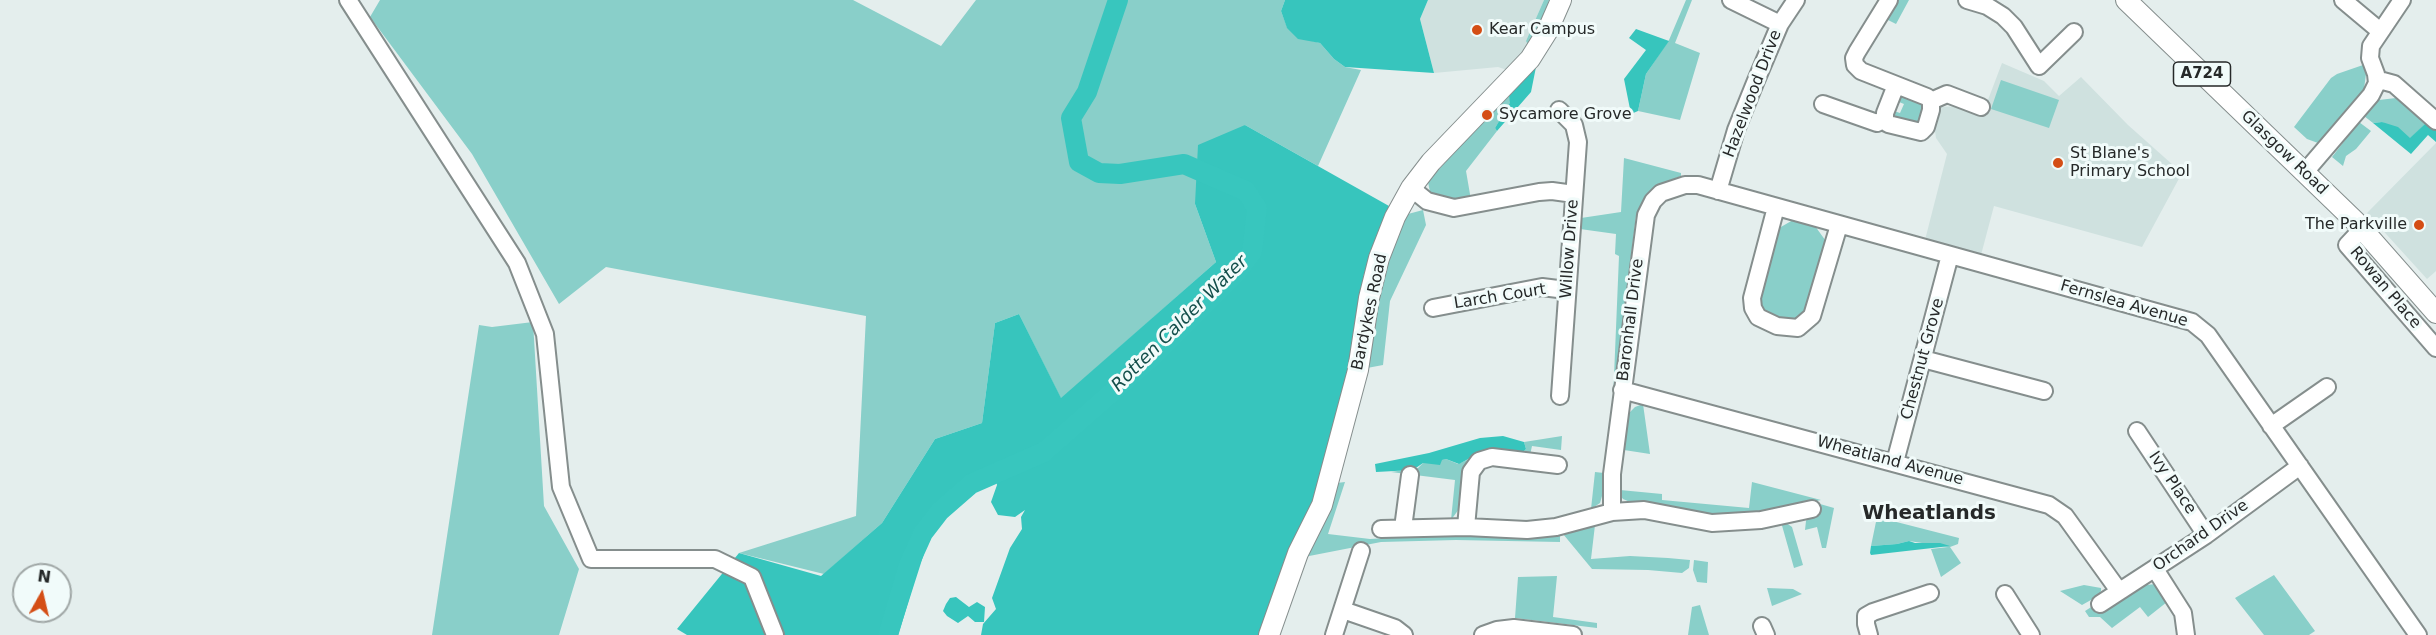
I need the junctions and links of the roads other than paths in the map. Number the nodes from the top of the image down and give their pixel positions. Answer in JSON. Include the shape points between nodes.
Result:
{"nodes":[{"id":1,"x":348,"y":0,"type":"edge"},
{"id":2,"x":1562,"y":0,"type":"edge"},
{"id":3,"x":1731,"y":0,"type":"edge"},
{"id":4,"x":1796,"y":0,"type":"edge"},
{"id":5,"x":1889,"y":0,"type":"edge"},
{"id":6,"x":1972,"y":0,"type":"edge"},
{"id":7,"x":2126,"y":0,"type":"edge"},
{"id":8,"x":2343,"y":0,"type":"edge"},
{"id":9,"x":2402,"y":0,"type":"edge"},
{"id":10,"x":1780,"y":24,"type":"junction"},
{"id":11,"x":2380,"y":31,"type":"junction"},
{"id":12,"x":2074,"y":32,"type":"dead end"},
{"id":13,"x":2377,"y":83,"type":"junction"},
{"id":14,"x":1896,"y":85,"type":"junction"},
{"id":15,"x":1931,"y":101,"type":"junction"},
{"id":16,"x":1823,"y":104,"type":"dead end"},
{"id":17,"x":1981,"y":107,"type":"dead end"},
{"id":18,"x":1559,"y":110,"type":"dead end"},
{"id":19,"x":1885,"y":119,"type":"junction"},
{"id":20,"x":2436,"y":121,"type":"edge"},
{"id":21,"x":2305,"y":172,"type":"junction"},
{"id":22,"x":1411,"y":188,"type":"junction"},
{"id":23,"x":1718,"y":191,"type":"junction"},
{"id":24,"x":1574,"y":194,"type":"junction"},
{"id":25,"x":1776,"y":207,"type":"junction"},
{"id":26,"x":1839,"y":225,"type":"junction"},
{"id":27,"x":2362,"y":228,"type":"junction"},
{"id":28,"x":1950,"y":255,"type":"junction"},
{"id":29,"x":1566,"y":290,"type":"junction"},
{"id":30,"x":1433,"y":308,"type":"dead end"},
{"id":31,"x":2436,"y":313,"type":"edge"},
{"id":32,"x":2436,"y":348,"type":"edge"},
{"id":33,"x":1923,"y":359,"type":"junction"},
{"id":34,"x":2326,"y":387,"type":"dead end"},
{"id":35,"x":1622,"y":390,"type":"junction"},
{"id":36,"x":2044,"y":391,"type":"dead end"},
{"id":37,"x":1560,"y":396,"type":"dead end"},
{"id":38,"x":2271,"y":426,"type":"junction"},
{"id":39,"x":2137,"y":431,"type":"dead end"},
{"id":40,"x":1895,"y":462,"type":"junction"},
{"id":41,"x":1558,"y":465,"type":"dead end"},
{"id":42,"x":2300,"y":466,"type":"junction"},
{"id":43,"x":1410,"y":475,"type":"dead end"},
{"id":44,"x":1812,"y":509,"type":"dead end"},
{"id":45,"x":1612,"y":512,"type":"junction"},
{"id":46,"x":1403,"y":528,"type":"junction"},
{"id":47,"x":1466,"y":528,"type":"junction"},
{"id":48,"x":1381,"y":529,"type":"dead end"},
{"id":49,"x":2206,"y":535,"type":"junction"},
{"id":50,"x":1361,"y":551,"type":"dead end"},
{"id":51,"x":2155,"y":569,"type":"junction"},
{"id":52,"x":2119,"y":591,"type":"junction"},
{"id":53,"x":1930,"y":593,"type":"dead end"},
{"id":54,"x":2005,"y":594,"type":"dead end"},
{"id":55,"x":2100,"y":604,"type":"dead end"},
{"id":56,"x":1343,"y":610,"type":"junction"},
{"id":57,"x":775,"y":635,"type":"edge"},
{"id":58,"x":1269,"y":635,"type":"edge"},
{"id":59,"x":1335,"y":635,"type":"edge"},
{"id":60,"x":1404,"y":635,"type":"edge"},
{"id":61,"x":1483,"y":635,"type":"edge"},
{"id":62,"x":1573,"y":635,"type":"edge"},
{"id":63,"x":1869,"y":635,"type":"edge"},
{"id":64,"x":2031,"y":635,"type":"edge"},
{"id":65,"x":2186,"y":635,"type":"edge"},
{"id":66,"x":2418,"y":635,"type":"edge"}],
"edges":[{"from":1,"to":57,"type":"street","via":[[518,262],[545,334],[561,487],[591,559],[715,559],[752,577]]},
{"from":2,"to":22,"type":"main road","name":"Bardykes Road","via":[[1530,59]]},
{"from":3,"to":10,"type":"street"},
{"from":4,"to":10,"type":"street","name":"Hazelwood Drive"},
{"from":5,"to":14,"type":"street","via":[[1854,58],[1861,71]]},
{"from":6,"to":12,"type":"street","via":[[2003,16],[2039,66]]},
{"from":7,"to":21,"type":"main road","name":"Glasgow Road","number":"A724"},
{"from":8,"to":11,"type":"street"},
{"from":9,"to":11,"type":"street"},
{"from":10,"to":23,"type":"street","name":"Hazelwood Drive","via":[[1736,130]]},
{"from":11,"to":13,"type":"street","via":[[2369,54]]},
{"from":13,"to":20,"type":"street","via":[[2394,84]]},
{"from":13,"to":21,"type":"street"},
{"from":14,"to":15,"type":"street"},
{"from":14,"to":19,"type":"street"},
{"from":15,"to":17,"type":"street","via":[[1947,94]]},
{"from":15,"to":19,"type":"street","via":[[1926,127],[1920,132],[1888,124]]},
{"from":16,"to":19,"type":"street","via":[[1877,123]]},
{"from":18,"to":24,"type":"street","name":"Willow Drive","via":[[1579,122]]},
{"from":21,"to":27,"type":"main road","name":"Glasgow Road","number":"A724"},
{"from":22,"to":24,"type":"street","via":[[1427,201],[1454,208],[1539,192]]},
{"from":22,"to":58,"type":"main road","name":"Bardykes Road","via":[[1379,256],[1358,370],[1322,504],[1298,553]]},
{"from":23,"to":25,"type":"street","name":"Fernslea Avenue"},
{"from":23,"to":35,"type":"street","name":"Baronhall Drive","via":[[1698,185],[1671,188],[1653,201],[1646,214]]},
{"from":24,"to":29,"type":"street","name":"Willow Drive"},
{"from":25,"to":26,"type":"street","name":"Fernslea Avenue"},
{"from":25,"to":26,"type":"street","via":[[1752,298],[1758,317],[1777,326],[1798,328],[1812,316]]},
{"from":26,"to":28,"type":"street","name":"Fernslea Avenue"},
{"from":27,"to":31,"type":"main road","name":"Glasgow Road","number":"A724"},
{"from":27,"to":32,"type":"street","name":"Rowan Place","via":[[2347,244]]},
{"from":28,"to":33,"type":"street","name":"Chestnut Grove"},
{"from":28,"to":38,"type":"street","name":"Fernslea Avenue","via":[[2192,322],[2208,335]]},
{"from":29,"to":30,"type":"street","name":"Larch Court","via":[[1542,287],[1455,296]]},
{"from":29,"to":37,"type":"street","name":"Willow Drive","via":[[1554,373]]},
{"from":33,"to":36,"type":"street"},
{"from":33,"to":40,"type":"street","name":"Chestnut Grove"},
{"from":34,"to":38,"type":"street"},
{"from":35,"to":40,"type":"street","name":"Wheatland Avenue"},
{"from":35,"to":45,"type":"street","name":"Baronhall Drive","via":[[1612,474]]},
{"from":38,"to":42,"type":"street","name":"Fernslea Avenue"},
{"from":39,"to":49,"type":"street","name":"Ivy Place"},
{"from":40,"to":52,"type":"street","name":"Wheatland Avenue","via":[[2049,505],[2066,516]]},
{"from":41,"to":47,"type":"street","via":[[1492,457],[1479,461],[1471,472]]},
{"from":42,"to":49,"type":"street","name":"Orchard Drive"},
{"from":42,"to":66,"type":"street","name":"Fernslea Avenue"},
{"from":43,"to":46,"type":"street"},
{"from":44,"to":45,"type":"street","via":[[1761,520],[1712,523],[1644,510]]},
{"from":45,"to":47,"type":"street","via":[[1541,529]]},
{"from":46,"to":47,"type":"street"},
{"from":46,"to":48,"type":"street"},
{"from":49,"to":51,"type":"street","name":"Orchard Drive"},
{"from":50,"to":56,"type":"street"},
{"from":51,"to":52,"type":"street","name":"Orchard Drive"},
{"from":51,"to":65,"type":"street","via":[[2183,613]]},
{"from":52,"to":55,"type":"street","name":"Orchard Drive"},
{"from":53,"to":63,"type":"street","via":[[1866,616]]},
{"from":54,"to":64,"type":"street"},
{"from":56,"to":59,"type":"street"},
{"from":56,"to":60,"type":"street","via":[[1395,628]]},
{"from":61,"to":62,"type":"street","via":[[1514,628]]}]}
